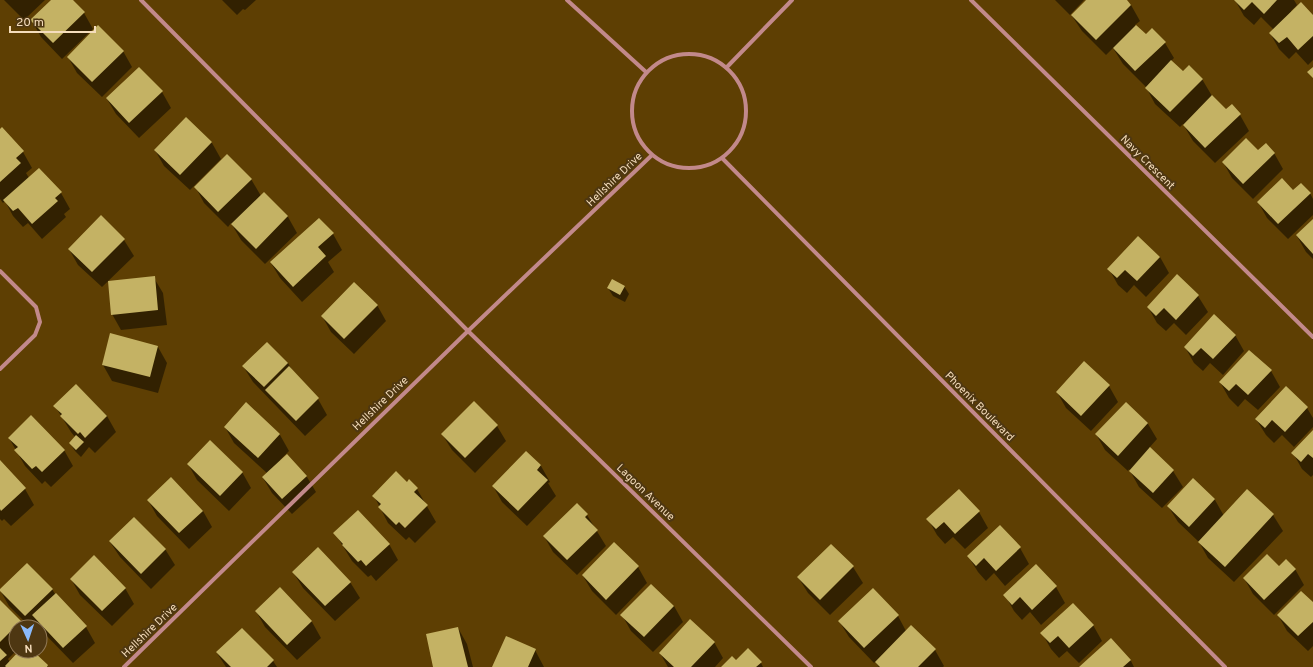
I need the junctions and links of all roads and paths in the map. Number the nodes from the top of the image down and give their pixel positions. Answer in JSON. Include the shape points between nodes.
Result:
{"nodes":[{"id":1,"x":141,"y":0,"type":"edge"},
{"id":2,"x":567,"y":0,"type":"edge"},
{"id":3,"x":792,"y":0,"type":"edge"},
{"id":4,"x":971,"y":0,"type":"edge"},
{"id":5,"x":727,"y":67,"type":"junction"},
{"id":6,"x":646,"y":72,"type":"junction"},
{"id":7,"x":652,"y":155,"type":"junction"},
{"id":8,"x":722,"y":158,"type":"junction"},
{"id":9,"x":0,"y":271,"type":"edge"},
{"id":10,"x":468,"y":331,"type":"junction"},
{"id":11,"x":1313,"y":337,"type":"edge"},
{"id":12,"x":0,"y":369,"type":"edge"},
{"id":13,"x":124,"y":667,"type":"edge"},
{"id":14,"x":811,"y":667,"type":"edge"},
{"id":15,"x":1225,"y":667,"type":"edge"}],
"edges":[{"from":1,"to":10,"type":"street","name":"Lagoon Avenue"},
{"from":2,"to":6,"type":"street"},
{"from":3,"to":5,"type":"street"},
{"from":4,"to":11,"type":"street","name":"Navy Crescent"},
{"from":5,"to":6,"type":"street","via":[[711,57],[676,54],[660,61]]},
{"from":5,"to":8,"type":"street","via":[[738,80],[745,96],[747,113],[744,130],[735,146]]},
{"from":6,"to":7,"type":"street","via":[[636,88],[632,106],[633,124],[640,141]]},
{"from":7,"to":8,"type":"street","via":[[668,164],[687,168],[705,166]]},
{"from":7,"to":10,"type":"street","name":"Hellshire Drive"},
{"from":8,"to":15,"type":"street","name":"Phoenix Boulevard"},
{"from":9,"to":12,"type":"street","via":[[36,307],[40,322],[35,334]]},
{"from":10,"to":13,"type":"street","name":"Hellshire Drive"},
{"from":10,"to":14,"type":"street","name":"Lagoon Avenue"}]}
